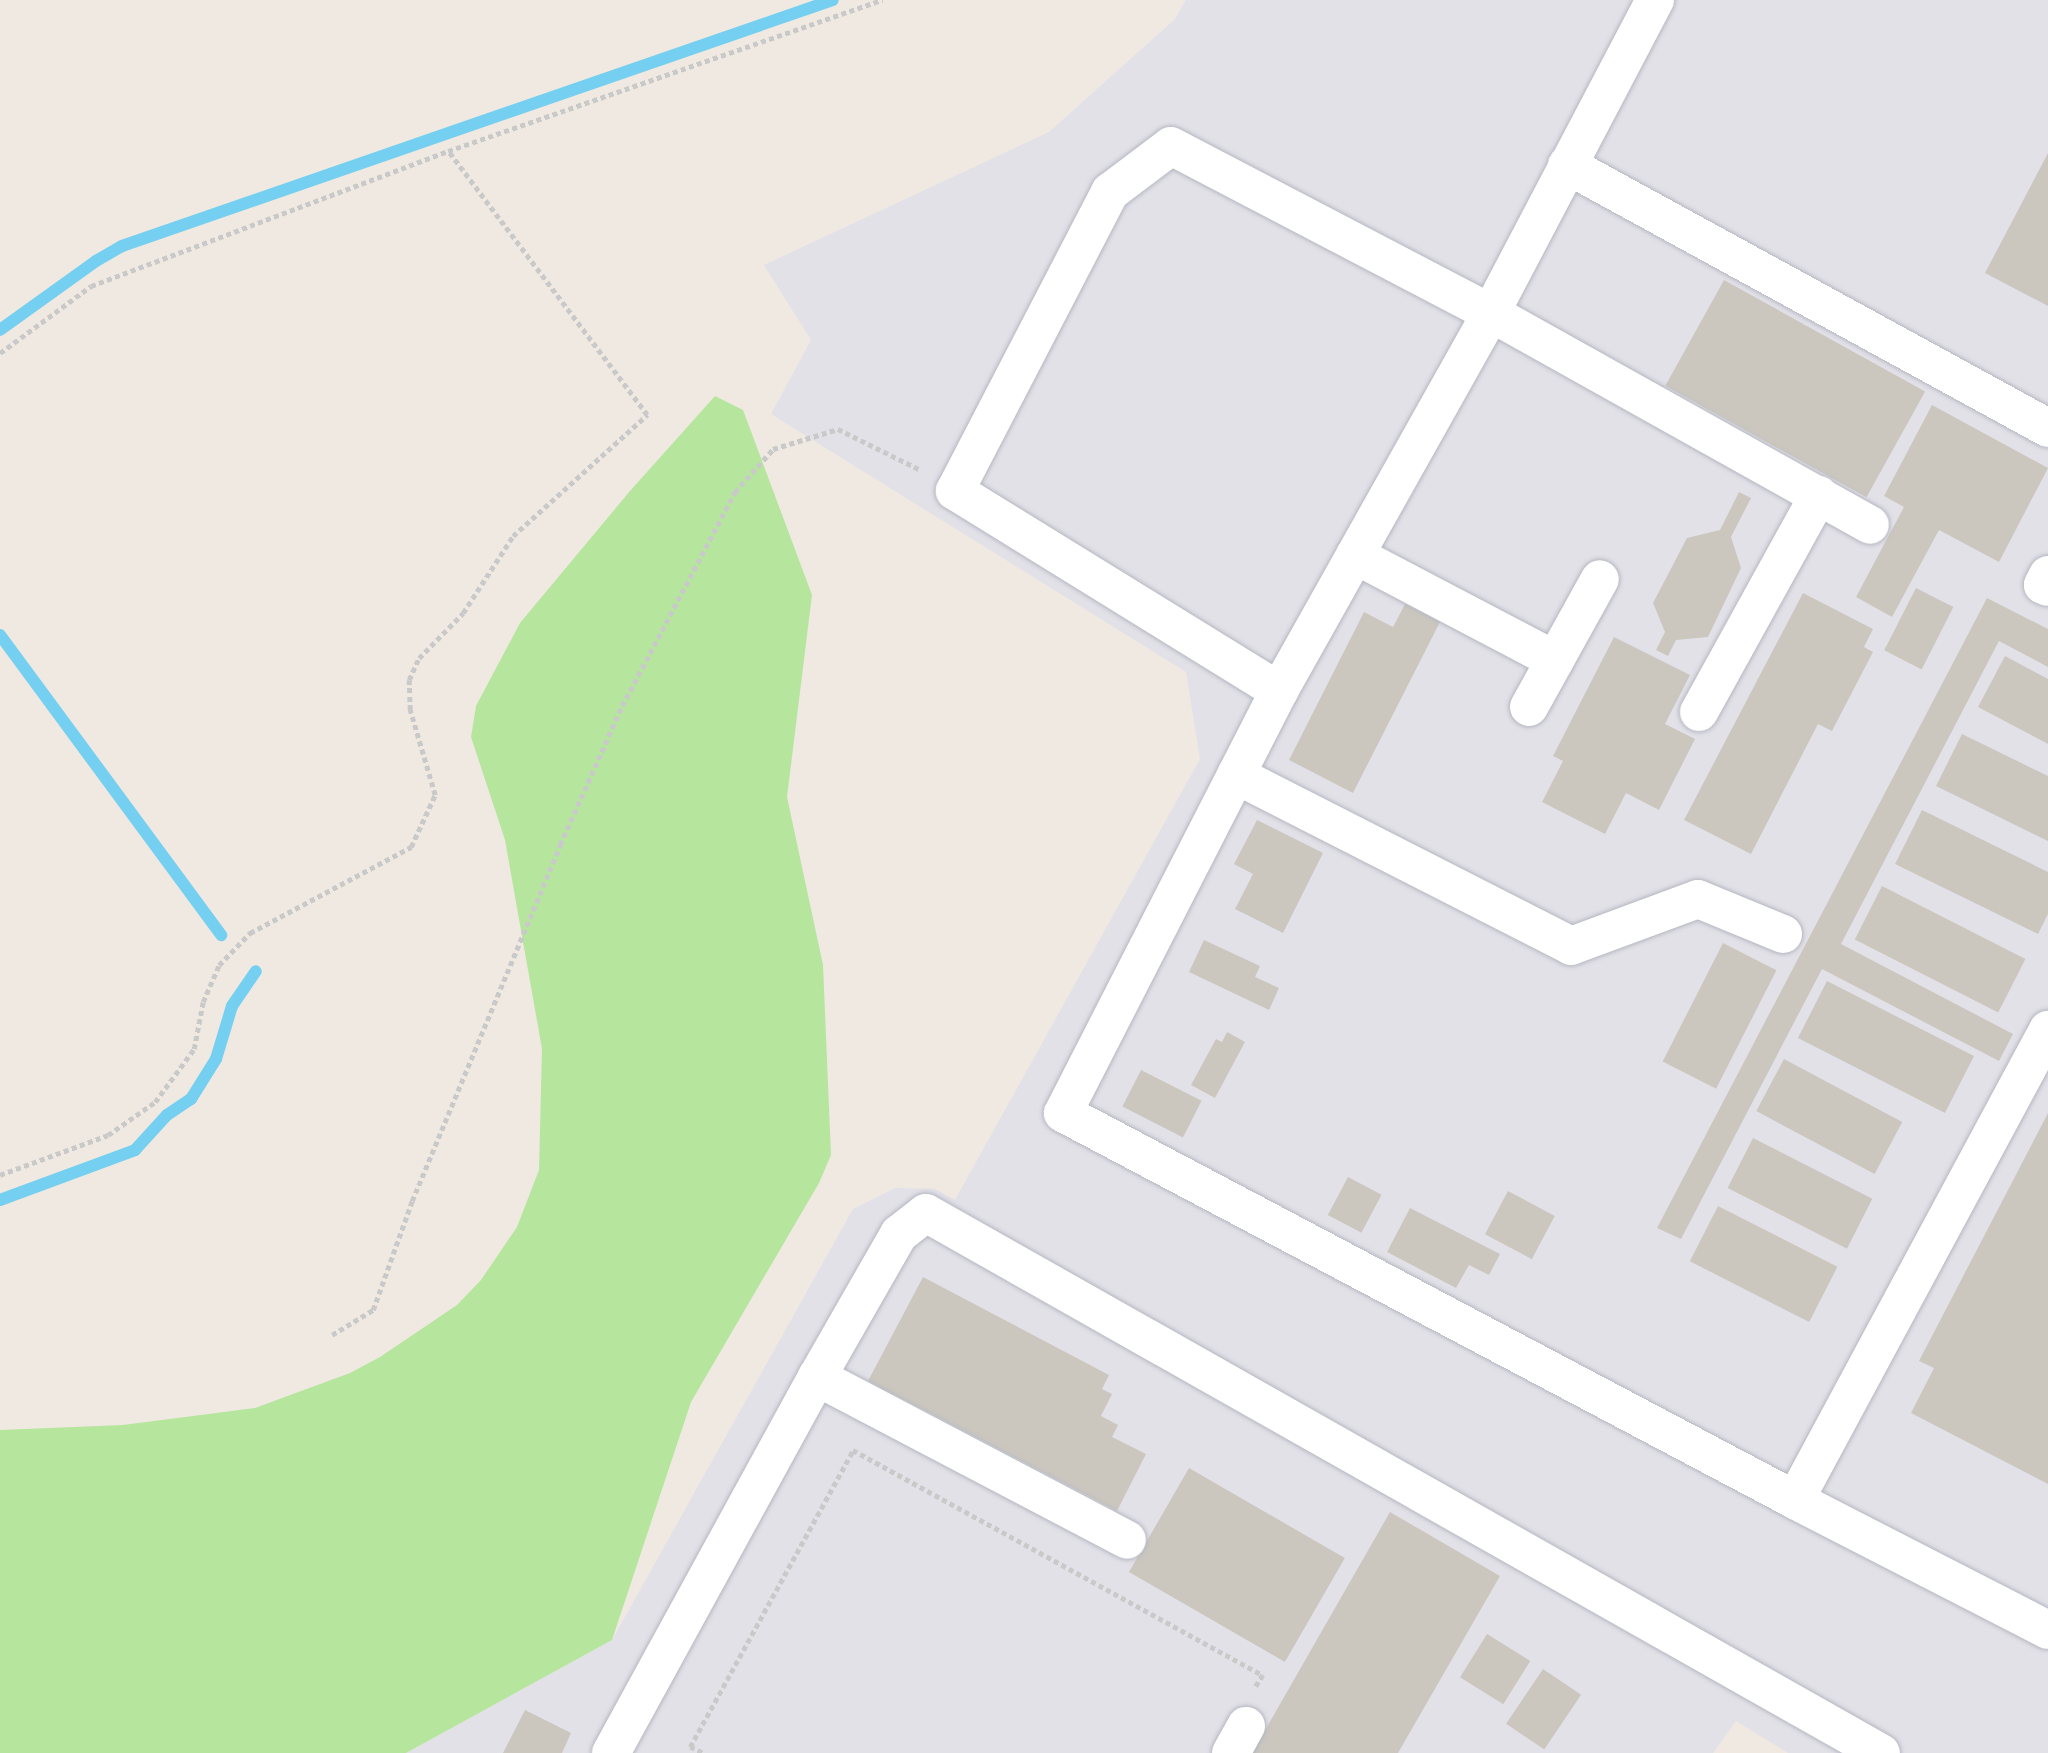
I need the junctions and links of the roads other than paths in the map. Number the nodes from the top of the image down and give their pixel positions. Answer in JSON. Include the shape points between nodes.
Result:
{"nodes":[{"id":1,"x":1655,"y":0,"type":"edge"},
{"id":2,"x":1567,"y":165,"type":"junction"},
{"id":3,"x":1490,"y":313,"type":"junction"},
{"id":4,"x":2048,"y":428,"type":"edge"},
{"id":5,"x":1819,"y":495,"type":"junction"},
{"id":6,"x":1870,"y":525,"type":"dead end"},
{"id":7,"x":1355,"y":555,"type":"junction"},
{"id":8,"x":2048,"y":575,"type":"edge"},
{"id":9,"x":1600,"y":579,"type":"dead end"},
{"id":10,"x":2048,"y":587,"type":"edge"},
{"id":11,"x":1556,"y":660,"type":"junction"},
{"id":12,"x":1279,"y":691,"type":"junction"},
{"id":13,"x":1529,"y":708,"type":"dead end"},
{"id":14,"x":1699,"y":712,"type":"dead end"},
{"id":15,"x":1236,"y":775,"type":"junction"},
{"id":16,"x":1783,"y":934,"type":"dead end"},
{"id":17,"x":2048,"y":1030,"type":"edge"},
{"id":18,"x":817,"y":1377,"type":"junction"},
{"id":19,"x":1795,"y":1500,"type":"junction"},
{"id":20,"x":1127,"y":1540,"type":"dead end"},
{"id":21,"x":2048,"y":1630,"type":"edge"},
{"id":22,"x":611,"y":1753,"type":"edge"},
{"id":23,"x":1881,"y":1753,"type":"edge"}],
"edges":[{"from":1,"to":2,"type":"lane"},
{"from":2,"to":3,"type":"lane"},
{"from":2,"to":4,"type":"lane"},
{"from":3,"to":5,"type":"lane"},
{"from":3,"to":7,"type":"lane"},
{"from":3,"to":12,"type":"lane","via":[[1171,146],[1110,192],[954,491]]},
{"from":5,"to":6,"type":"lane"},
{"from":5,"to":14,"type":"lane"},
{"from":7,"to":11,"type":"lane"},
{"from":7,"to":12,"type":"lane"},
{"from":8,"to":10,"type":"lane","via":[[2043,585]]},
{"from":9,"to":11,"type":"lane"},
{"from":11,"to":13,"type":"lane"},
{"from":12,"to":15,"type":"lane"},
{"from":15,"to":16,"type":"lane","via":[[1571,946],[1698,899]]},
{"from":15,"to":19,"type":"lane","via":[[1062,1113]]},
{"from":17,"to":19,"type":"lane"},
{"from":18,"to":20,"type":"lane"},
{"from":18,"to":22,"type":"lane"},
{"from":18,"to":23,"type":"lane","via":[[899,1234],[926,1213]]},
{"from":19,"to":21,"type":"lane"}]}
